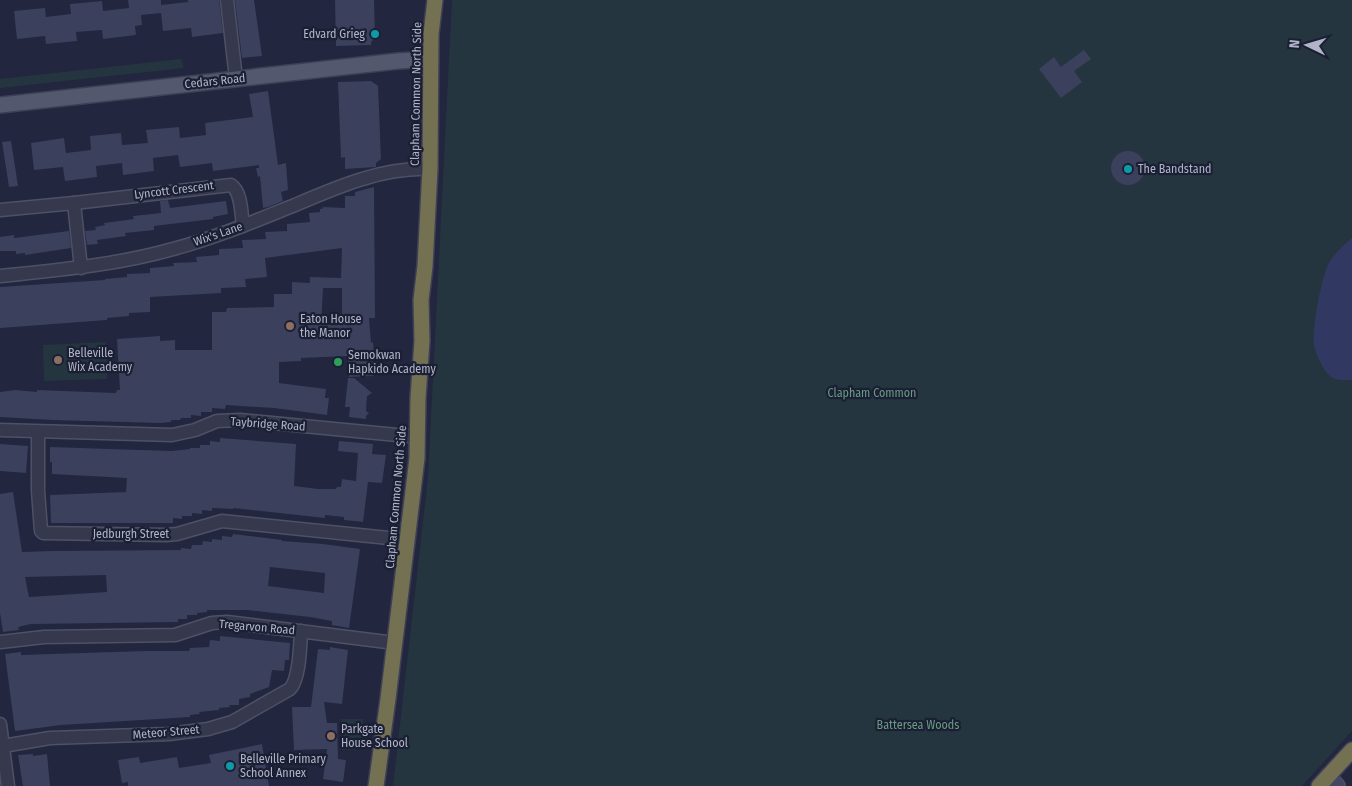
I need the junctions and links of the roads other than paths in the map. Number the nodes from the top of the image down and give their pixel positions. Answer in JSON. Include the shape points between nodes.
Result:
{"nodes":[{"id":1,"x":227,"y":0,"type":"edge"},
{"id":2,"x":435,"y":0,"type":"edge"},
{"id":3,"x":430,"y":60,"type":"junction"},
{"id":4,"x":236,"y":79,"type":"junction"},
{"id":5,"x":0,"y":105,"type":"edge"},
{"id":6,"x":430,"y":169,"type":"junction"},
{"id":7,"x":74,"y":203,"type":"junction"},
{"id":8,"x":0,"y":210,"type":"edge"},
{"id":9,"x":243,"y":226,"type":"junction"},
{"id":10,"x":81,"y":268,"type":"junction"},
{"id":11,"x":0,"y":276,"type":"edge"},
{"id":12,"x":0,"y":430,"type":"edge"},
{"id":13,"x":38,"y":432,"type":"junction"},
{"id":14,"x":418,"y":437,"type":"junction"},
{"id":15,"x":408,"y":540,"type":"junction"},
{"id":16,"x":301,"y":631,"type":"junction"},
{"id":17,"x":0,"y":642,"type":"edge"},
{"id":18,"x":395,"y":643,"type":"junction"},
{"id":19,"x":0,"y":724,"type":"edge"},
{"id":20,"x":3,"y":746,"type":"junction"},
{"id":21,"x":1352,"y":750,"type":"edge"},
{"id":22,"x":1328,"y":783,"type":"edge"},
{"id":23,"x":8,"y":786,"type":"edge"},
{"id":24,"x":376,"y":786,"type":"edge"}],
"edges":[{"from":1,"to":4,"type":"street"},
{"from":2,"to":3,"type":"highway","name":"Clapham Common North Side"},
{"from":3,"to":4,"type":"main road","name":"Cedars Road"},
{"from":3,"to":6,"type":"highway","name":"Clapham Common North Side"},
{"from":4,"to":5,"type":"main road","name":"Cedars Road"},
{"from":6,"to":9,"type":"street","name":"Wix's Lane","via":[[405,169],[364,179]]},
{"from":6,"to":14,"type":"highway","name":"Clapham Common North Side","via":[[426,266],[421,300]]},
{"from":7,"to":8,"type":"street","name":"Lyncott Crescent"},
{"from":7,"to":9,"type":"street","name":"Lyncott Crescent","via":[[231,185],[238,192]]},
{"from":7,"to":10,"type":"street"},
{"from":9,"to":10,"type":"street","name":"Wix's Lane","via":[[173,250]]},
{"from":10,"to":11,"type":"street","name":"Wix's Lane"},
{"from":12,"to":13,"type":"street","name":"Taybridge Road"},
{"from":13,"to":14,"type":"street","name":"Taybridge Road","via":[[172,436],[217,421],[240,420]]},
{"from":13,"to":15,"type":"street","name":"Jedburgh Street","via":[[38,491],[43,533],[166,535],[222,521]]},
{"from":14,"to":15,"type":"highway","name":"Clapham Common North Side"},
{"from":15,"to":18,"type":"highway","name":"Clapham Common North Side"},
{"from":16,"to":17,"type":"street","name":"Tregarvon Road","via":[[219,622],[175,635],[44,637]]},
{"from":16,"to":18,"type":"street","name":"Tregarvon Road"},
{"from":16,"to":20,"type":"street","name":"Meteor Street","via":[[297,670],[290,689],[232,722],[187,732],[50,738]]},
{"from":18,"to":24,"type":"highway","name":"Clapham Common North Side"},
{"from":19,"to":20,"type":"street"},
{"from":20,"to":23,"type":"street"},
{"from":21,"to":22,"type":"highway"}]}
